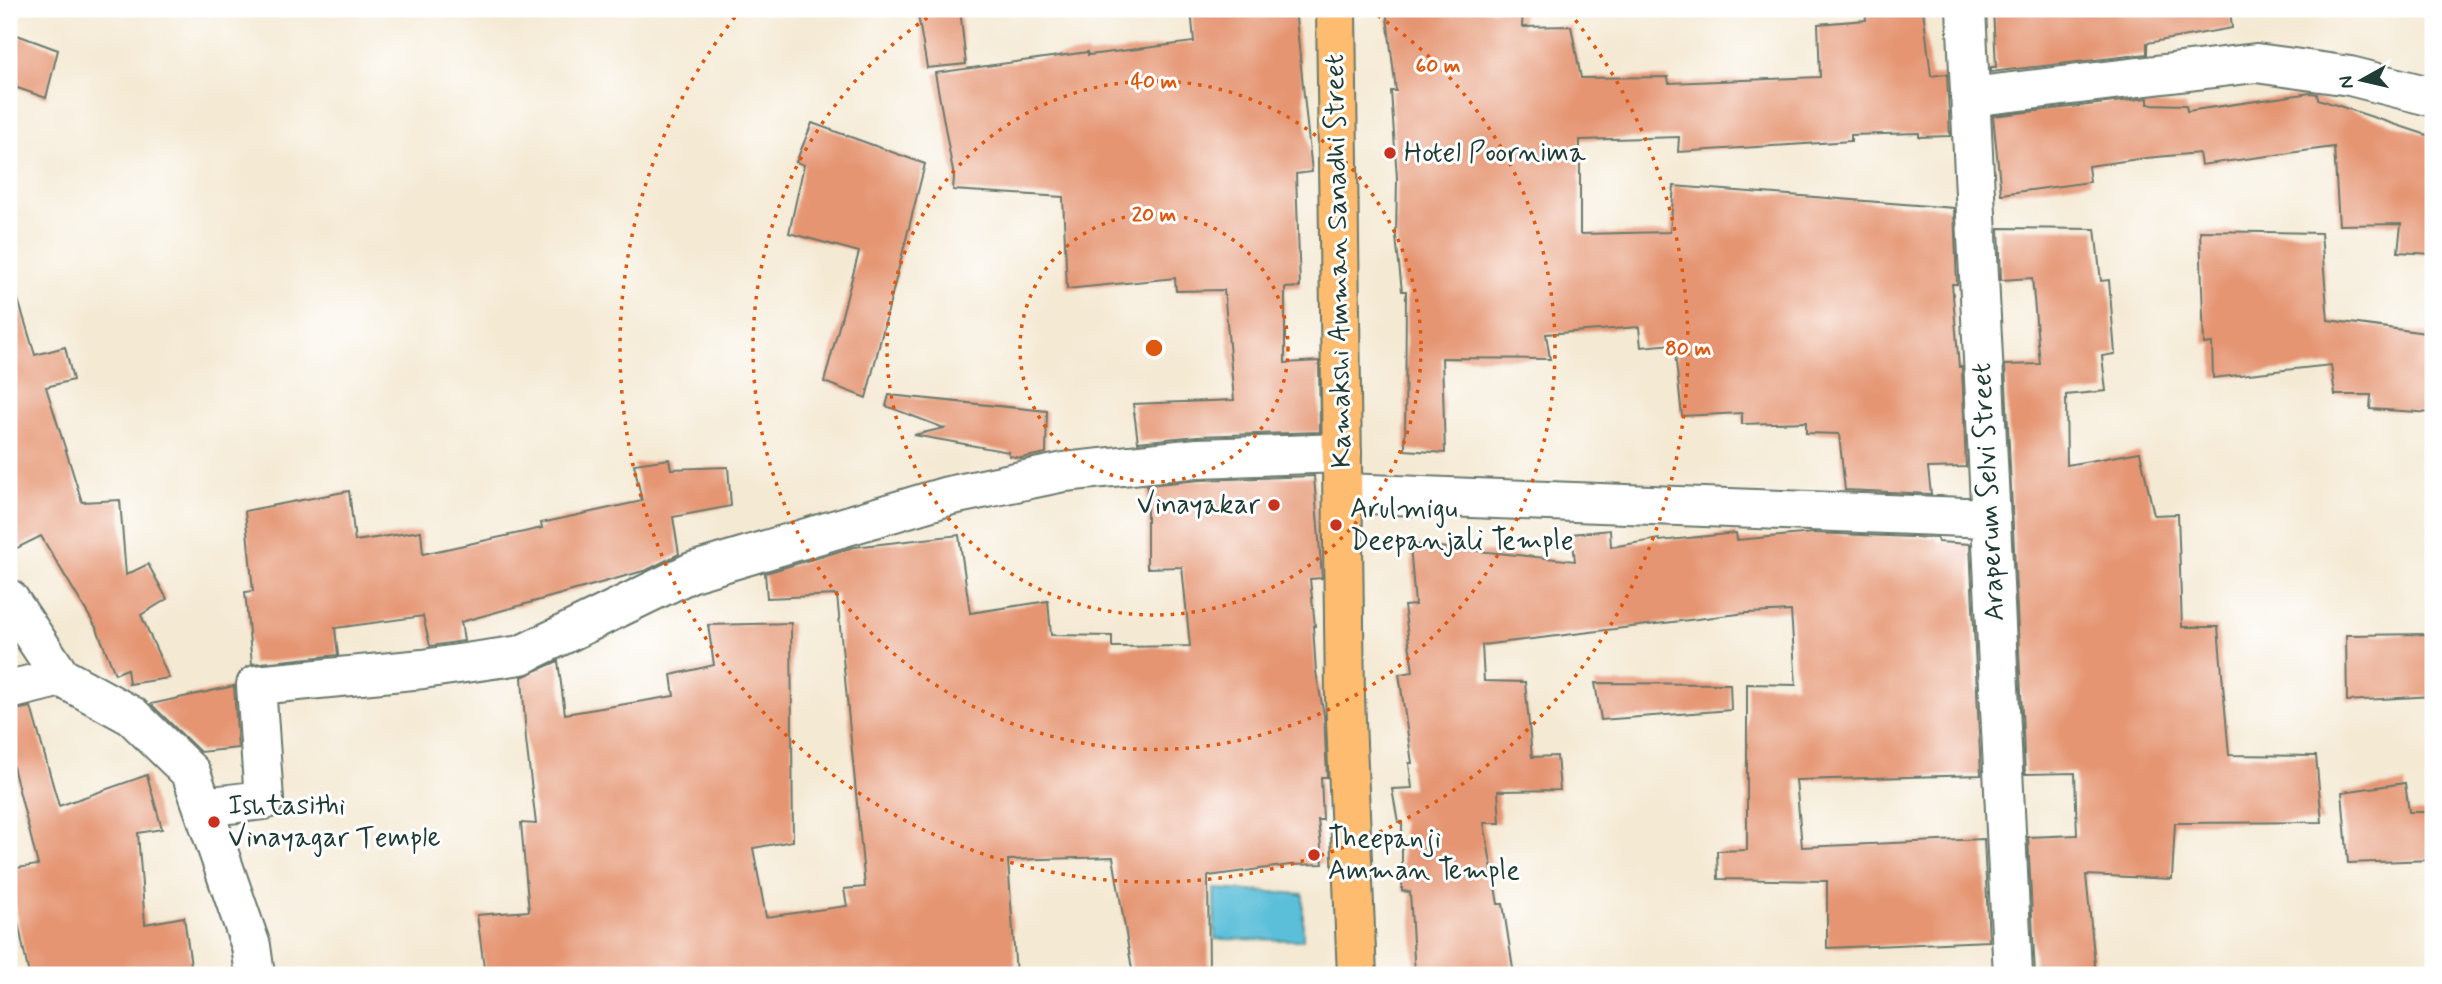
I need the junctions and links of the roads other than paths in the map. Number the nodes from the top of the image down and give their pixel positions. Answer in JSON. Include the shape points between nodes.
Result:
{"nodes":[{"id":1,"x":1336,"y":9,"type":"edge"},
{"id":2,"x":1966,"y":9,"type":"edge"},
{"id":3,"x":1969,"y":97,"type":"junction"},
{"id":4,"x":2433,"y":97,"type":"edge"},
{"id":5,"x":1342,"y":453,"type":"junction"},
{"id":6,"x":1343,"y":493,"type":"junction"},
{"id":7,"x":1991,"y":518,"type":"junction"},
{"id":8,"x":9,"y":599,"type":"edge"},
{"id":9,"x":61,"y":677,"type":"junction"},
{"id":10,"x":9,"y":690,"type":"edge"},
{"id":11,"x":203,"y":807,"type":"junction"},
{"id":12,"x":255,"y":975,"type":"edge"},
{"id":13,"x":1357,"y":975,"type":"edge"},
{"id":14,"x":2013,"y":975,"type":"edge"}],
"edges":[{"from":1,"to":5,"type":"main road","name":"Kamakshi Amman Sanadhi Street"},
{"from":2,"to":3,"type":"street","name":"Araperum Selvi Street"},
{"from":3,"to":4,"type":"street","via":[[2256,63],[2350,76]]},
{"from":3,"to":7,"type":"street","name":"Araperum Selvi Street"},
{"from":5,"to":6,"type":"main road","name":"Kamakshi Amman Sanadhi Street"},
{"from":5,"to":11,"type":"street","via":[[1171,460],[1064,472],[961,494],[692,572],[521,655],[256,685],[264,800]]},
{"from":6,"to":7,"type":"street"},
{"from":6,"to":13,"type":"main road","name":"Kamakshi Amman Sanadhi Street","via":[[1345,697]]},
{"from":7,"to":14,"type":"street","name":"Araperum Selvi Street"},
{"from":8,"to":9,"type":"street"},
{"from":9,"to":10,"type":"street"},
{"from":9,"to":11,"type":"street","via":[[132,716],[191,773]]},
{"from":11,"to":12,"type":"street","via":[[251,946]]}]}
